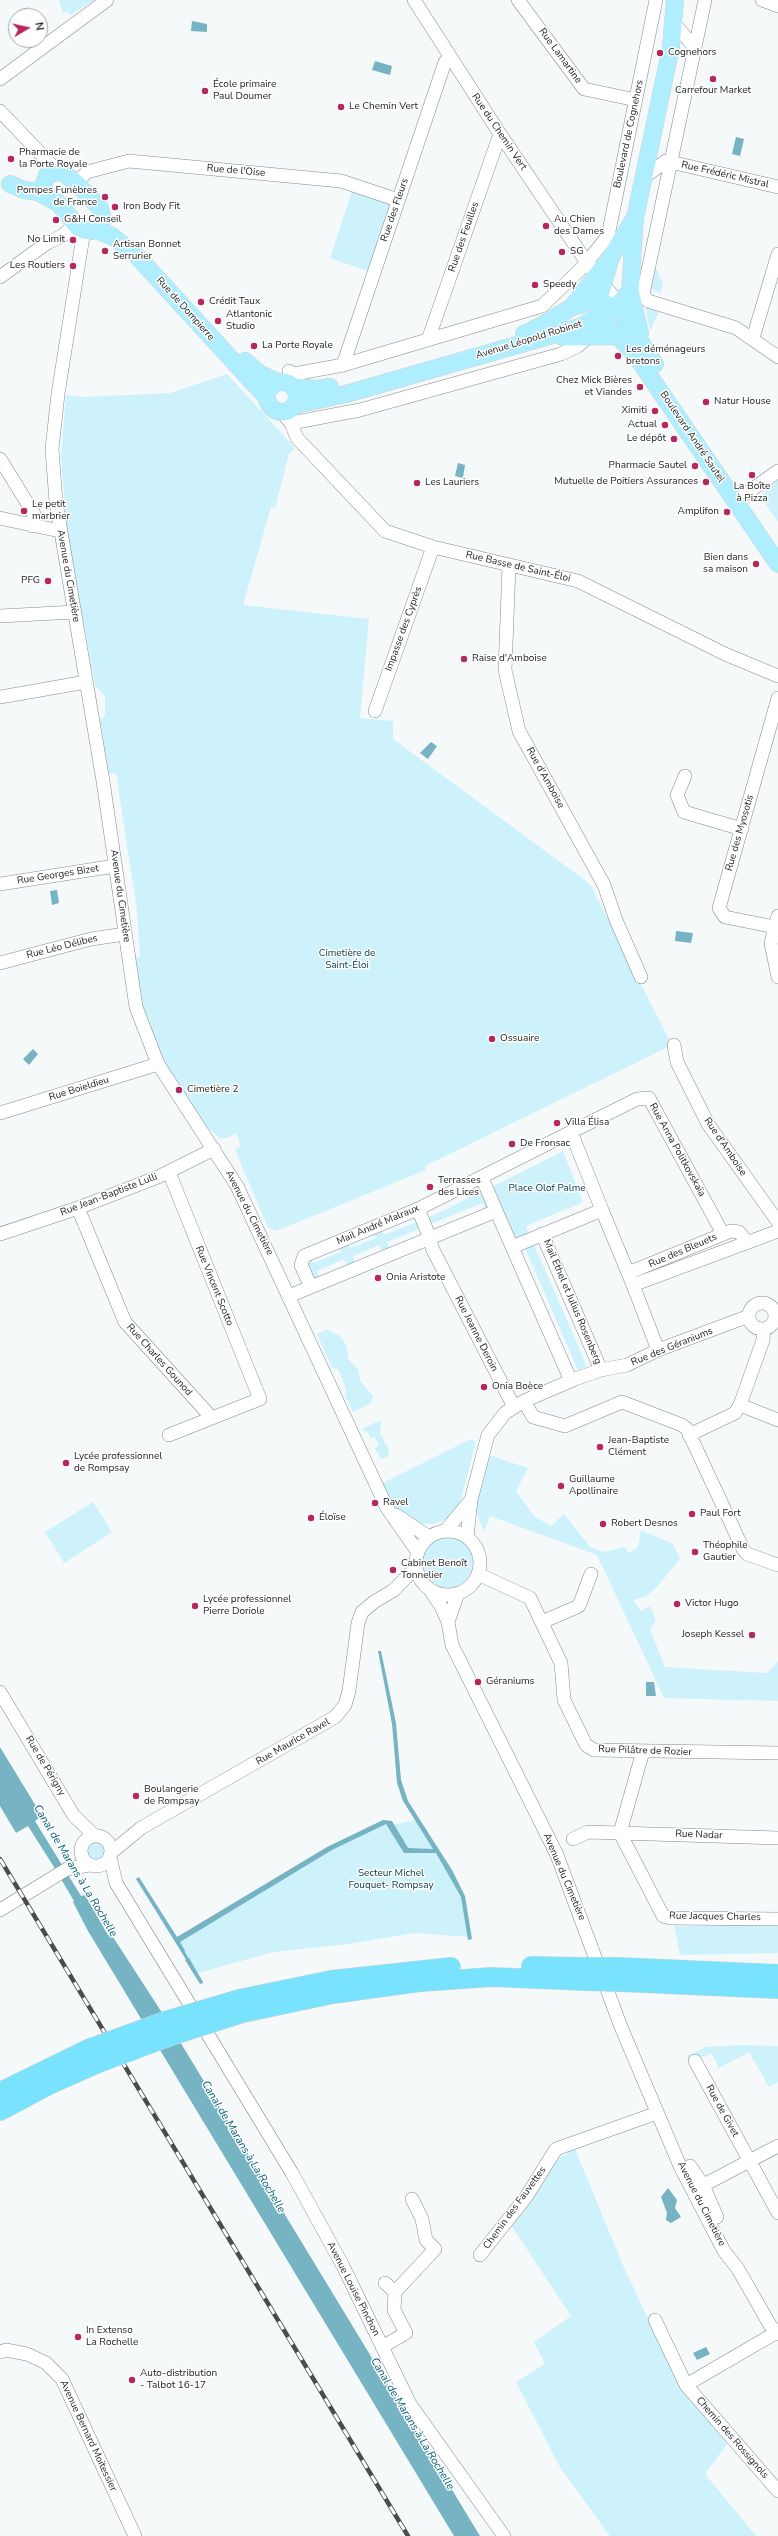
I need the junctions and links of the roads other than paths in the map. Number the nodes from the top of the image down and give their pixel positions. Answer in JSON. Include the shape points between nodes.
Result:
{"nodes":[{"id":1,"x":107,"y":0,"type":"edge"},
{"id":2,"x":414,"y":0,"type":"edge"},
{"id":3,"x":518,"y":0,"type":"edge"},
{"id":4,"x":656,"y":0,"type":"edge"},
{"id":5,"x":675,"y":0,"type":"edge"},
{"id":6,"x":687,"y":0,"type":"edge"},
{"id":7,"x":705,"y":0,"type":"edge"},
{"id":8,"x":762,"y":0,"type":"edge"},
{"id":9,"x":778,"y":6,"type":"edge"},
{"id":10,"x":678,"y":28,"type":"junction"},
{"id":11,"x":671,"y":47,"type":"junction"},
{"id":12,"x":695,"y":48,"type":"junction"},
{"id":13,"x":450,"y":57,"type":"junction"},
{"id":14,"x":0,"y":79,"type":"edge"},
{"id":15,"x":636,"y":100,"type":"junction"},
{"id":16,"x":0,"y":111,"type":"edge"},
{"id":17,"x":500,"y":134,"type":"junction"},
{"id":18,"x":671,"y":162,"type":"junction"},
{"id":19,"x":643,"y":178,"type":"junction"},
{"id":20,"x":49,"y":181,"type":"junction"},
{"id":21,"x":76,"y":183,"type":"junction"},
{"id":22,"x":5,"y":184,"type":"edge"},
{"id":23,"x":778,"y":187,"type":"edge"},
{"id":24,"x":398,"y":200,"type":"junction"},
{"id":25,"x":635,"y":218,"type":"junction"},
{"id":26,"x":89,"y":225,"type":"junction"},
{"id":27,"x":778,"y":254,"type":"edge"},
{"id":28,"x":596,"y":273,"type":"junction"},
{"id":29,"x":0,"y":277,"type":"edge"},
{"id":30,"x":630,"y":291,"type":"junction"},
{"id":31,"x":617,"y":306,"type":"junction"},
{"id":32,"x":572,"y":307,"type":"junction"},
{"id":33,"x":598,"y":309,"type":"junction"},
{"id":34,"x":590,"y":336,"type":"junction"},
{"id":35,"x":618,"y":336,"type":"junction"},
{"id":36,"x":543,"y":337,"type":"junction"},
{"id":37,"x":753,"y":338,"type":"junction"},
{"id":38,"x":428,"y":340,"type":"junction"},
{"id":39,"x":644,"y":347,"type":"junction"},
{"id":40,"x":778,"y":357,"type":"edge"},
{"id":41,"x":343,"y":365,"type":"junction"},
{"id":42,"x":284,"y":377,"type":"junction"},
{"id":43,"x":294,"y":387,"type":"junction"},
{"id":44,"x":267,"y":398,"type":"junction"},
{"id":45,"x":290,"y":412,"type":"junction"},
{"id":46,"x":0,"y":459,"type":"edge"},
{"id":47,"x":778,"y":471,"type":"edge"},
{"id":48,"x":744,"y":495,"type":"junction"},
{"id":49,"x":0,"y":518,"type":"edge"},
{"id":50,"x":32,"y":526,"type":"junction"},
{"id":51,"x":60,"y":531,"type":"junction"},
{"id":52,"x":778,"y":544,"type":"edge"},
{"id":53,"x":433,"y":547,"type":"junction"},
{"id":54,"x":778,"y":564,"type":"edge"},
{"id":55,"x":509,"y":566,"type":"junction"},
{"id":56,"x":75,"y":612,"type":"junction"},
{"id":57,"x":0,"y":616,"type":"edge"},
{"id":58,"x":778,"y":676,"type":"edge"},
{"id":59,"x":86,"y":682,"type":"junction"},
{"id":60,"x":0,"y":697,"type":"edge"},
{"id":61,"x":778,"y":698,"type":"edge"},
{"id":62,"x":375,"y":711,"type":"dead end"},
{"id":63,"x":685,"y":776,"type":"dead end"},
{"id":64,"x":742,"y":829,"type":"junction"},
{"id":65,"x":115,"y":866,"type":"junction"},
{"id":66,"x":0,"y":884,"type":"edge"},
{"id":67,"x":776,"y":929,"type":"edge"},
{"id":68,"x":125,"y":934,"type":"junction"},
{"id":69,"x":0,"y":963,"type":"edge"},
{"id":70,"x":641,"y":977,"type":"dead end"},
{"id":71,"x":778,"y":977,"type":"edge"},
{"id":72,"x":674,"y":1045,"type":"dead end"},
{"id":73,"x":158,"y":1064,"type":"junction"},
{"id":74,"x":0,"y":1113,"type":"edge"},
{"id":75,"x":571,"y":1132,"type":"junction"},
{"id":76,"x":214,"y":1149,"type":"junction"},
{"id":77,"x":168,"y":1172,"type":"junction"},
{"id":78,"x":482,"y":1178,"type":"junction"},
{"id":79,"x":78,"y":1208,"type":"junction"},
{"id":80,"x":418,"y":1208,"type":"junction"},
{"id":81,"x":602,"y":1210,"type":"junction"},
{"id":82,"x":496,"y":1211,"type":"junction"},
{"id":83,"x":778,"y":1222,"type":"edge"},
{"id":84,"x":778,"y":1231,"type":"edge"},
{"id":85,"x":0,"y":1234,"type":"edge"},
{"id":86,"x":542,"y":1234,"type":"junction"},
{"id":87,"x":723,"y":1234,"type":"junction"},
{"id":88,"x":430,"y":1238,"type":"junction"},
{"id":89,"x":747,"y":1242,"type":"junction"},
{"id":90,"x":512,"y":1247,"type":"junction"},
{"id":91,"x":631,"y":1279,"type":"junction"},
{"id":92,"x":311,"y":1287,"type":"junction"},
{"id":93,"x":289,"y":1296,"type":"junction"},
{"id":94,"x":776,"y":1308,"type":"edge"},
{"id":95,"x":749,"y":1316,"type":"junction"},
{"id":96,"x":764,"y":1329,"type":"junction"},
{"id":97,"x":658,"y":1350,"type":"junction"},
{"id":98,"x":601,"y":1370,"type":"junction"},
{"id":99,"x":571,"y":1381,"type":"junction"},
{"id":100,"x":519,"y":1404,"type":"junction"},
{"id":101,"x":740,"y":1405,"type":"junction"},
{"id":102,"x":212,"y":1418,"type":"junction"},
{"id":103,"x":778,"y":1420,"type":"edge"},
{"id":104,"x":169,"y":1435,"type":"dead end"},
{"id":105,"x":690,"y":1435,"type":"junction"},
{"id":106,"x":470,"y":1500,"type":"junction"},
{"id":107,"x":387,"y":1508,"type":"junction"},
{"id":108,"x":446,"y":1530,"type":"junction"},
{"id":109,"x":429,"y":1536,"type":"junction"},
{"id":110,"x":467,"y":1537,"type":"junction"},
{"id":111,"x":418,"y":1552,"type":"junction"},
{"id":112,"x":778,"y":1565,"type":"edge"},
{"id":113,"x":416,"y":1567,"type":"junction"},
{"id":114,"x":478,"y":1574,"type":"junction"},
{"id":115,"x":591,"y":1574,"type":"dead end"},
{"id":116,"x":426,"y":1586,"type":"junction"},
{"id":117,"x":394,"y":1590,"type":"junction"},
{"id":118,"x":458,"y":1594,"type":"junction"},
{"id":119,"x":448,"y":1622,"type":"junction"},
{"id":120,"x":542,"y":1622,"type":"junction"},
{"id":121,"x":0,"y":1692,"type":"edge"},
{"id":122,"x":643,"y":1751,"type":"junction"},
{"id":123,"x":778,"y":1753,"type":"edge"},
{"id":124,"x":141,"y":1828,"type":"junction"},
{"id":125,"x":620,"y":1833,"type":"junction"},
{"id":126,"x":100,"y":1837,"type":"junction"},
{"id":127,"x":778,"y":1838,"type":"edge"},
{"id":128,"x":573,"y":1839,"type":"dead end"},
{"id":129,"x":81,"y":1853,"type":"junction"},
{"id":130,"x":111,"y":1854,"type":"junction"},
{"id":131,"x":94,"y":1866,"type":"junction"},
{"id":132,"x":67,"y":1869,"type":"junction"},
{"id":133,"x":116,"y":1883,"type":"junction"},
{"id":134,"x":0,"y":1910,"type":"edge"},
{"id":135,"x":778,"y":1919,"type":"edge"},
{"id":136,"x":778,"y":1974,"type":"edge"},
{"id":137,"x":619,"y":1975,"type":"junction"},
{"id":138,"x":778,"y":1989,"type":"edge"},
{"id":139,"x":92,"y":2057,"type":"junction"},
{"id":140,"x":695,"y":2061,"type":"dead end"},
{"id":141,"x":0,"y":2092,"type":"edge"},
{"id":142,"x":0,"y":2111,"type":"edge"},
{"id":143,"x":657,"y":2113,"type":"junction"},
{"id":144,"x":778,"y":2146,"type":"edge"},
{"id":145,"x":750,"y":2161,"type":"junction"},
{"id":146,"x":699,"y":2188,"type":"junction"},
{"id":147,"x":412,"y":2200,"type":"dead end"},
{"id":148,"x":778,"y":2213,"type":"edge"},
{"id":149,"x":480,"y":2255,"type":"dead end"},
{"id":150,"x":385,"y":2283,"type":"dead end"},
{"id":151,"x":395,"y":2292,"type":"junction"},
{"id":152,"x":655,"y":2320,"type":"dead end"},
{"id":153,"x":778,"y":2333,"type":"edge"},
{"id":154,"x":382,"y":2347,"type":"junction"},
{"id":155,"x":0,"y":2352,"type":"edge"},
{"id":156,"x":686,"y":2385,"type":"junction"},
{"id":157,"x":778,"y":2491,"type":"edge"},
{"id":158,"x":135,"y":2536,"type":"edge"},
{"id":159,"x":504,"y":2536,"type":"edge"}],
"edges":[{"from":1,"to":14,"type":"street"},
{"from":2,"to":13,"type":"street","name":"Rue du Chemin Vert"},
{"from":3,"to":15,"type":"street","name":"Rue Lamartine","via":[[584,89]]},
{"from":4,"to":15,"type":"street","name":"Boulevard de Cognehors"},
{"from":5,"to":11,"type":"main road"},
{"from":6,"to":10,"type":"main road"},
{"from":7,"to":12,"type":"street"},
{"from":8,"to":9,"type":"street"},
{"from":10,"to":11,"type":"main road"},
{"from":10,"to":12,"type":"street"},
{"from":11,"to":19,"type":"main road"},
{"from":12,"to":18,"type":"street"},
{"from":13,"to":17,"type":"street","name":"Rue du Chemin Vert"},
{"from":13,"to":24,"type":"street","name":"Rue des Fleurs","via":[[445,62]]},
{"from":15,"to":28,"type":"street","name":"Boulevard de Cognehors","via":[[608,236]]},
{"from":16,"to":20,"type":"street","via":[[42,156]]},
{"from":17,"to":28,"type":"street","name":"Rue du Chemin Vert"},
{"from":17,"to":38,"type":"street","name":"Rue des Feuilles"},
{"from":18,"to":19,"type":"street","via":[[666,161],[659,165]]},
{"from":18,"to":23,"type":"street","name":"Rue Frédéric Mistral"},
{"from":18,"to":37,"type":"street","via":[[644,294],[648,301],[736,328]]},
{"from":19,"to":25,"type":"main road"},
{"from":20,"to":21,"type":"main road"},
{"from":20,"to":22,"type":"main road"},
{"from":20,"to":26,"type":"main road","via":[[64,208]]},
{"from":21,"to":24,"type":"street","name":"Rue de l'Oise","via":[[87,172],[128,161],[341,181]]},
{"from":21,"to":26,"type":"main road","via":[[100,208]]},
{"from":24,"to":41,"type":"street","name":"Rue des Fleurs"},
{"from":25,"to":28,"type":"main road","via":[[611,256]]},
{"from":25,"to":30,"type":"main road"},
{"from":26,"to":29,"type":"street","via":[[70,229]]},
{"from":26,"to":42,"type":"main road","name":"Rue de Dompierre","via":[[142,251],[250,366],[264,376]]},
{"from":26,"to":44,"type":"main road","name":"Rue de Dompierre","via":[[112,236],[136,255]]},
{"from":26,"to":51,"type":"street","name":"Avenue du Cimetière","via":[[58,394],[52,449]]},
{"from":27,"to":37,"type":"street"},
{"from":28,"to":31,"type":"street"},
{"from":28,"to":32,"type":"main road","name":"Boulevard de Cognehors"},
{"from":28,"to":33,"type":"main road"},
{"from":28,"to":38,"type":"street","via":[[542,306]]},
{"from":30,"to":31,"type":"main road"},
{"from":30,"to":39,"type":"main road"},
{"from":31,"to":33,"type":"main road"},
{"from":31,"to":39,"type":"main road","name":"Boulevard André Sautel"},
{"from":32,"to":33,"type":"main road"},
{"from":32,"to":43,"type":"main road","name":"Avenue Léopold Robinet","via":[[546,324],[521,335],[332,387]]},
{"from":33,"to":34,"type":"street","name":"Avenue Léopold Robinet"},
{"from":33,"to":35,"type":"main road","name":"Boulevard André Sautel"},
{"from":33,"to":36,"type":"main road","name":"Avenue Léopold Robinet","via":[[580,326]]},
{"from":34,"to":35,"type":"main road"},
{"from":34,"to":36,"type":"main road"},
{"from":34,"to":45,"type":"street","name":"Avenue Léopold Robinet","via":[[578,346],[561,354],[360,410]]},
{"from":35,"to":54,"type":"main road","name":"Boulevard André Sautel","via":[[636,356]]},
{"from":36,"to":45,"type":"main road","name":"Avenue Léopold Robinet"},
{"from":37,"to":40,"type":"street"},
{"from":38,"to":41,"type":"street"},
{"from":39,"to":48,"type":"main road","name":"Boulevard André Sautel"},
{"from":41,"to":42,"type":"street"},
{"from":42,"to":43,"type":"main road"},
{"from":42,"to":44,"type":"main road","via":[[271,387]]},
{"from":43,"to":45,"type":"main road","via":[[297,395]]},
{"from":44,"to":45,"type":"main road","via":[[272,408]]},
{"from":45,"to":53,"type":"street","name":"Rue Basse de Saint-Éloi","via":[[296,438],[385,531]]},
{"from":46,"to":50,"type":"street","via":[[34,514]]},
{"from":47,"to":48,"type":"street"},
{"from":48,"to":52,"type":"main road","name":"Boulevard André Sautel"},
{"from":49,"to":50,"type":"street"},
{"from":50,"to":51,"type":"street"},
{"from":51,"to":56,"type":"street","name":"Avenue du Cimetière"},
{"from":53,"to":55,"type":"street","name":"Rue Basse de Saint-Éloi"},
{"from":53,"to":62,"type":"street","name":"Impasse des Cyprès"},
{"from":55,"to":58,"type":"street","name":"Rue Basse de Saint-Éloi","via":[[578,581],[724,654]]},
{"from":55,"to":70,"type":"street","name":"Rue d'Amboise","via":[[505,670],[519,731],[604,885]]},
{"from":56,"to":57,"type":"street"},
{"from":56,"to":59,"type":"street","name":"Avenue du Cimetière"},
{"from":59,"to":60,"type":"street"},
{"from":59,"to":65,"type":"street","name":"Avenue du Cimetière"},
{"from":61,"to":64,"type":"street","name":"Rue des Myosotis"},
{"from":63,"to":64,"type":"street","via":[[677,795],[684,812]]},
{"from":64,"to":67,"type":"street","name":"Rue des Myosotis","via":[[719,908],[725,917]]},
{"from":65,"to":66,"type":"street","name":"Rue Georges Bizet"},
{"from":65,"to":68,"type":"street","name":"Avenue du Cimetière"},
{"from":67,"to":71,"type":"street","via":[[771,949]]},
{"from":68,"to":69,"type":"street","name":"Rue Léo Délibes","via":[[91,939]]},
{"from":68,"to":73,"type":"street","name":"Avenue du Cimetière","via":[[136,1006]]},
{"from":72,"to":83,"type":"street","name":"Rue d'Amboise","via":[[677,1062],[708,1124]]},
{"from":73,"to":74,"type":"street","name":"Rue Boieldieu"},
{"from":73,"to":76,"type":"street","name":"Avenue du Cimetière"},
{"from":75,"to":78,"type":"street"},
{"from":75,"to":81,"type":"street"},
{"from":75,"to":87,"type":"street","name":"Rue Anna Politkovskaïa","via":[[637,1099],[649,1098]]},
{"from":76,"to":77,"type":"street","name":"Rue Jean-Baptiste Lulli"},
{"from":76,"to":93,"type":"street","name":"Avenue du Cimetière","via":[[243,1198]]},
{"from":77,"to":79,"type":"street","name":"Rue Jean-Baptiste Lulli"},
{"from":77,"to":102,"type":"street","name":"Rue Vincent Scotto","via":[[260,1399]]},
{"from":78,"to":80,"type":"street","name":"Mail André Malraux"},
{"from":78,"to":82,"type":"street"},
{"from":79,"to":85,"type":"street","name":"Rue Jean-Baptiste Lulli"},
{"from":79,"to":102,"type":"street","name":"Rue Charles Gounod","via":[[125,1322]]},
{"from":80,"to":88,"type":"street","name":"Rue Jeanne Deroin"},
{"from":80,"to":92,"type":"street","name":"Mail André Malraux","via":[[304,1256],[301,1265]]},
{"from":81,"to":86,"type":"street"},
{"from":81,"to":91,"type":"street"},
{"from":82,"to":88,"type":"street"},
{"from":82,"to":90,"type":"street"},
{"from":84,"to":89,"type":"street","name":"Rue des Bleuets"},
{"from":86,"to":90,"type":"street"},
{"from":86,"to":98,"type":"street","name":"Mail Ethel et Julius Rosenberg"},
{"from":87,"to":89,"type":"street","name":"Rue des Bleuets","via":[[739,1232]]},
{"from":87,"to":91,"type":"street","name":"Rue des Bleuets"},
{"from":88,"to":92,"type":"street"},
{"from":88,"to":100,"type":"street","name":"Rue Jeanne Deroin","via":[[432,1248]]},
{"from":89,"to":91,"type":"street","name":"Rue des Bleuets"},
{"from":90,"to":99,"type":"street"},
{"from":91,"to":97,"type":"street"},
{"from":92,"to":93,"type":"street"},
{"from":93,"to":107,"type":"street","name":"Avenue du Cimetière"},
{"from":94,"to":95,"type":"street","via":[[767,1303],[759,1303],[752,1308]]},
{"from":94,"to":96,"type":"street","via":[[774,1322]]},
{"from":95,"to":96,"type":"street","via":[[755,1327]]},
{"from":95,"to":97,"type":"street","name":"Rue des Géraniums"},
{"from":96,"to":101,"type":"street","via":[[763,1340]]},
{"from":97,"to":98,"type":"street","name":"Rue des Géraniums","via":[[627,1365]]},
{"from":98,"to":99,"type":"street","name":"Rue des Géraniums"},
{"from":99,"to":100,"type":"street","name":"Rue des Géraniums"},
{"from":100,"to":105,"type":"street","name":"Rue Jeanne Deroin","via":[[533,1416],[565,1426],[622,1402],[682,1425]]},
{"from":100,"to":106,"type":"street","name":"Rue des Géraniums","via":[[498,1419],[488,1435]]},
{"from":101,"to":103,"type":"street"},
{"from":101,"to":105,"type":"street","via":[[735,1413]]},
{"from":102,"to":104,"type":"street"},
{"from":105,"to":112,"type":"street","via":[[743,1550],[747,1554]]},
{"from":106,"to":108,"type":"street","name":"Rue des Géraniums"},
{"from":106,"to":110,"type":"street","name":"Rue des Géraniums"},
{"from":107,"to":109,"type":"street","name":"Avenue du Cimetière","via":[[403,1522]]},
{"from":107,"to":111,"type":"street","name":"Avenue du Cimetière"},
{"from":108,"to":109,"type":"street"},
{"from":108,"to":110,"type":"street"},
{"from":109,"to":111,"type":"street"},
{"from":110,"to":114,"type":"street","via":[[475,1545],[479,1555]]},
{"from":111,"to":113,"type":"street"},
{"from":113,"to":116,"type":"street"},
{"from":113,"to":117,"type":"street","name":"Rue Maurice Ravel"},
{"from":114,"to":118,"type":"street","via":[[473,1584]]},
{"from":114,"to":120,"type":"street","name":"Rue Pilâtre de Rozier","via":[[530,1598]]},
{"from":115,"to":120,"type":"street","via":[[579,1606]]},
{"from":116,"to":117,"type":"street","name":"Rue Maurice Ravel"},
{"from":116,"to":118,"type":"street","via":[[439,1594]]},
{"from":116,"to":119,"type":"street","name":"Avenue du Cimetière","via":[[441,1606]]},
{"from":117,"to":124,"type":"street","name":"Rue Maurice Ravel","via":[[362,1612],[358,1623],[349,1691],[345,1705],[335,1717]]},
{"from":118,"to":119,"type":"street","name":"Avenue du Cimetière"},
{"from":119,"to":143,"type":"street","name":"Avenue du Cimetière","via":[[449,1638],[457,1658],[557,1855],[621,2027]]},
{"from":120,"to":122,"type":"street","name":"Rue Pilâtre de Rozier","via":[[561,1663],[564,1700],[586,1746],[594,1750]]},
{"from":121,"to":126,"type":"street","name":"Rue de Périgny","via":[[74,1816]]},
{"from":122,"to":123,"type":"street","name":"Rue Pilâtre de Rozier"},
{"from":122,"to":125,"type":"street"},
{"from":124,"to":126,"type":"street","name":"Rue Maurice Ravel"},
{"from":124,"to":130,"type":"street","name":"Rue Maurice Ravel"},
{"from":125,"to":127,"type":"street","name":"Rue Nadar"},
{"from":125,"to":128,"type":"street","name":"Rue Nadar","via":[[588,1832]]},
{"from":125,"to":135,"type":"street","name":"Rue Jacques Charles","via":[[663,1916]]},
{"from":126,"to":129,"type":"street","via":[[86,1839]]},
{"from":126,"to":130,"type":"street","via":[[109,1842]]},
{"from":129,"to":131,"type":"street"},
{"from":129,"to":132,"type":"street"},
{"from":130,"to":131,"type":"street"},
{"from":130,"to":133,"type":"street"},
{"from":131,"to":132,"type":"street"},
{"from":131,"to":133,"type":"street"},
{"from":132,"to":134,"type":"street"},
{"from":133,"to":154,"type":"street","name":"Avenue Louise Pinchon","via":[[292,2173],[343,2266]]},
{"from":136,"to":137,"type":"highway"},
{"from":137,"to":138,"type":"highway"},
{"from":137,"to":139,"type":"highway","bridge":true,"via":[[492,1977],[420,1982],[241,2006],[174,2035]]},
{"from":139,"to":141,"type":"highway"},
{"from":139,"to":142,"type":"highway","via":[[50,2084]]},
{"from":140,"to":145,"type":"street","name":"Rue de Givet"},
{"from":143,"to":146,"type":"street","name":"Avenue du Cimetière","via":[[680,2166]]},
{"from":143,"to":149,"type":"street","name":"Chemin des Fauvettes","via":[[556,2149],[526,2197]]},
{"from":144,"to":145,"type":"street"},
{"from":145,"to":146,"type":"street"},
{"from":145,"to":148,"type":"street","name":"Rue de Givet"},
{"from":146,"to":153,"type":"street","name":"Avenue du Cimetière","via":[[724,2252],[738,2269],[770,2324]]},
{"from":147,"to":151,"type":"street","via":[[422,2219],[426,2240],[435,2249]]},
{"from":150,"to":151,"type":"street"},
{"from":151,"to":154,"type":"street","via":[[394,2310],[406,2333]]},
{"from":152,"to":156,"type":"street","name":"Chemin des Rossignols"},
{"from":153,"to":156,"type":"street"},
{"from":154,"to":159,"type":"street","name":"Avenue Louise Pinchon","via":[[410,2404]]},
{"from":155,"to":158,"type":"street","name":"Avenue Bernard Moitessier","via":[[6,2350],[26,2354],[46,2363],[62,2379]]},
{"from":156,"to":157,"type":"street","name":"Chemin des Rossignols"}]}
